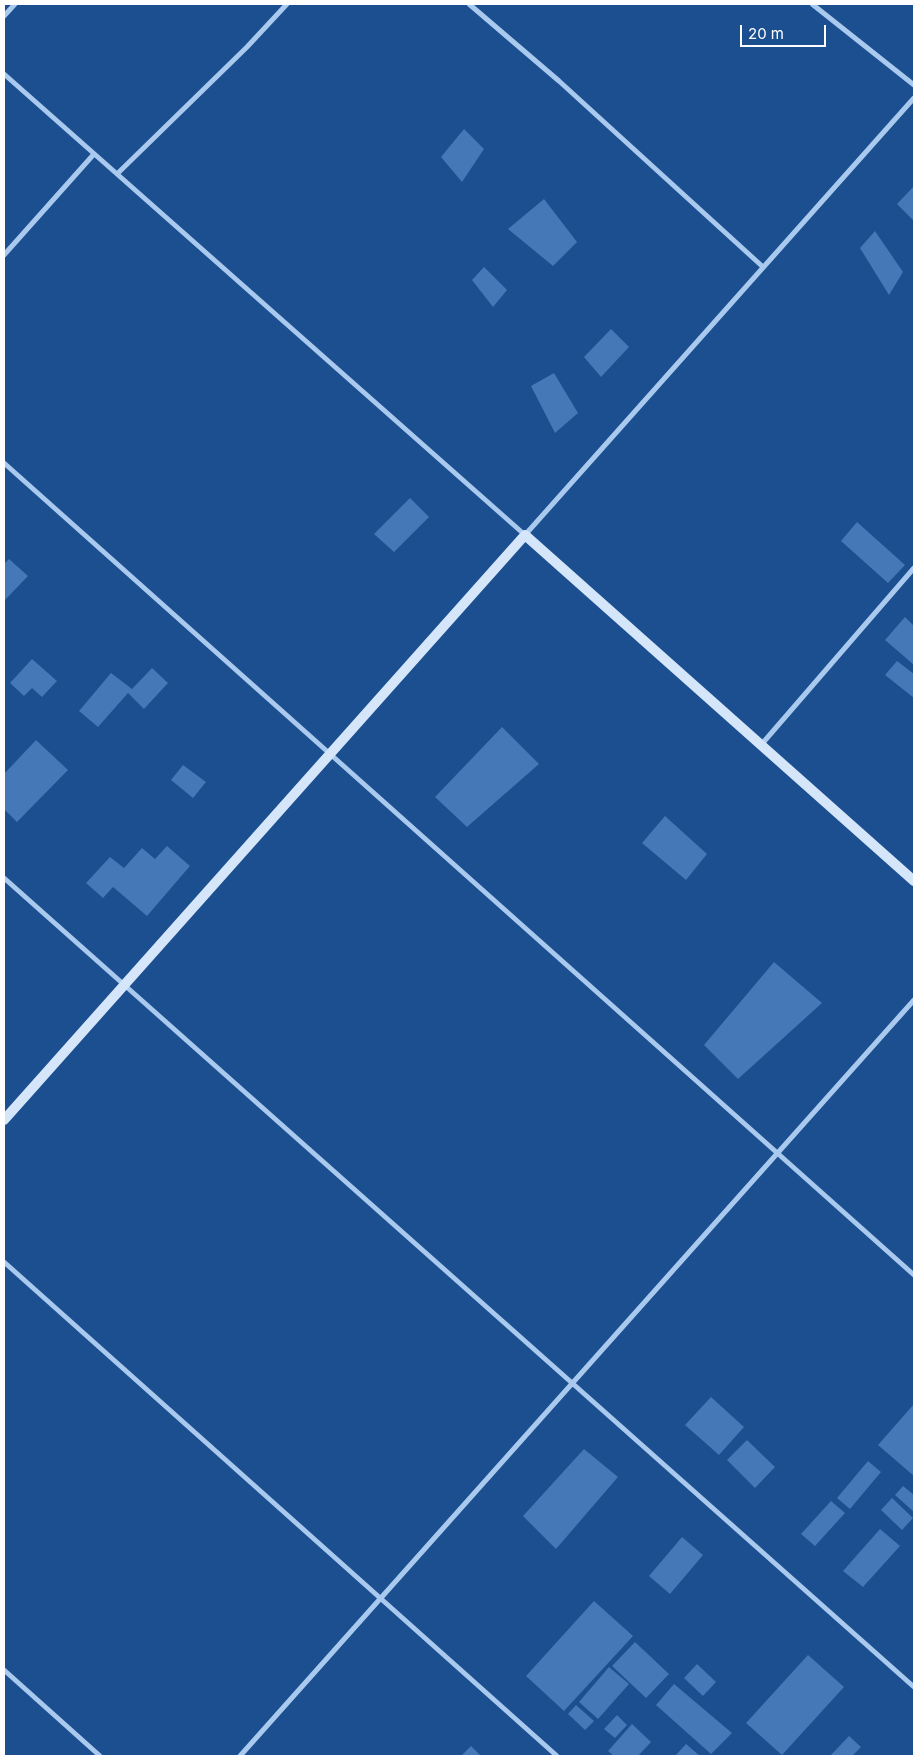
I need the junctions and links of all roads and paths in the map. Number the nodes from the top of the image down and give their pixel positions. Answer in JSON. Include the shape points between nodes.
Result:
{"nodes":[{"id":1,"x":15,"y":4,"type":"edge"},
{"id":2,"x":287,"y":4,"type":"edge"},
{"id":3,"x":469,"y":4,"type":"edge"},
{"id":4,"x":812,"y":4,"type":"edge"},
{"id":5,"x":4,"y":16,"type":"edge"},
{"id":6,"x":4,"y":74,"type":"edge"},
{"id":7,"x":914,"y":85,"type":"edge"},
{"id":8,"x":914,"y":98,"type":"edge"},
{"id":9,"x":94,"y":154,"type":"junction"},
{"id":10,"x":118,"y":174,"type":"junction"},
{"id":11,"x":4,"y":255,"type":"edge"},
{"id":12,"x":763,"y":267,"type":"junction"},
{"id":13,"x":4,"y":463,"type":"edge"},
{"id":14,"x":525,"y":535,"type":"junction"},
{"id":15,"x":914,"y":568,"type":"edge"},
{"id":16,"x":761,"y":745,"type":"junction"},
{"id":17,"x":330,"y":754,"type":"junction"},
{"id":18,"x":4,"y":878,"type":"edge"},
{"id":19,"x":914,"y":881,"type":"edge"},
{"id":20,"x":124,"y":985,"type":"junction"},
{"id":21,"x":914,"y":1000,"type":"edge"},
{"id":22,"x":4,"y":1120,"type":"edge"},
{"id":23,"x":778,"y":1153,"type":"junction"},
{"id":24,"x":4,"y":1262,"type":"edge"},
{"id":25,"x":914,"y":1275,"type":"edge"},
{"id":26,"x":572,"y":1384,"type":"junction"},
{"id":27,"x":380,"y":1599,"type":"junction"},
{"id":28,"x":4,"y":1670,"type":"edge"},
{"id":29,"x":914,"y":1687,"type":"edge"},
{"id":30,"x":100,"y":1756,"type":"edge"},
{"id":31,"x":240,"y":1756,"type":"edge"},
{"id":32,"x":557,"y":1756,"type":"edge"}],
"edges":[{"from":1,"to":5,"type":"street"},
{"from":2,"to":10,"type":"street"},
{"from":3,"to":12,"type":"street","via":[[559,81]]},
{"from":4,"to":7,"type":"street"},
{"from":6,"to":9,"type":"street"},
{"from":8,"to":12,"type":"street"},
{"from":9,"to":10,"type":"street"},
{"from":9,"to":11,"type":"street"},
{"from":10,"to":14,"type":"street"},
{"from":12,"to":14,"type":"street"},
{"from":13,"to":17,"type":"street"},
{"from":14,"to":16,"type":"street"},
{"from":14,"to":17,"type":"street"},
{"from":15,"to":16,"type":"street"},
{"from":16,"to":19,"type":"street"},
{"from":17,"to":20,"type":"street"},
{"from":17,"to":23,"type":"street"},
{"from":18,"to":20,"type":"street"},
{"from":20,"to":22,"type":"street"},
{"from":20,"to":26,"type":"street"},
{"from":21,"to":23,"type":"street"},
{"from":23,"to":25,"type":"street"},
{"from":23,"to":26,"type":"street"},
{"from":24,"to":27,"type":"street"},
{"from":26,"to":27,"type":"street"},
{"from":26,"to":29,"type":"street"},
{"from":27,"to":31,"type":"street"},
{"from":27,"to":32,"type":"street"},
{"from":28,"to":30,"type":"street"}]}
